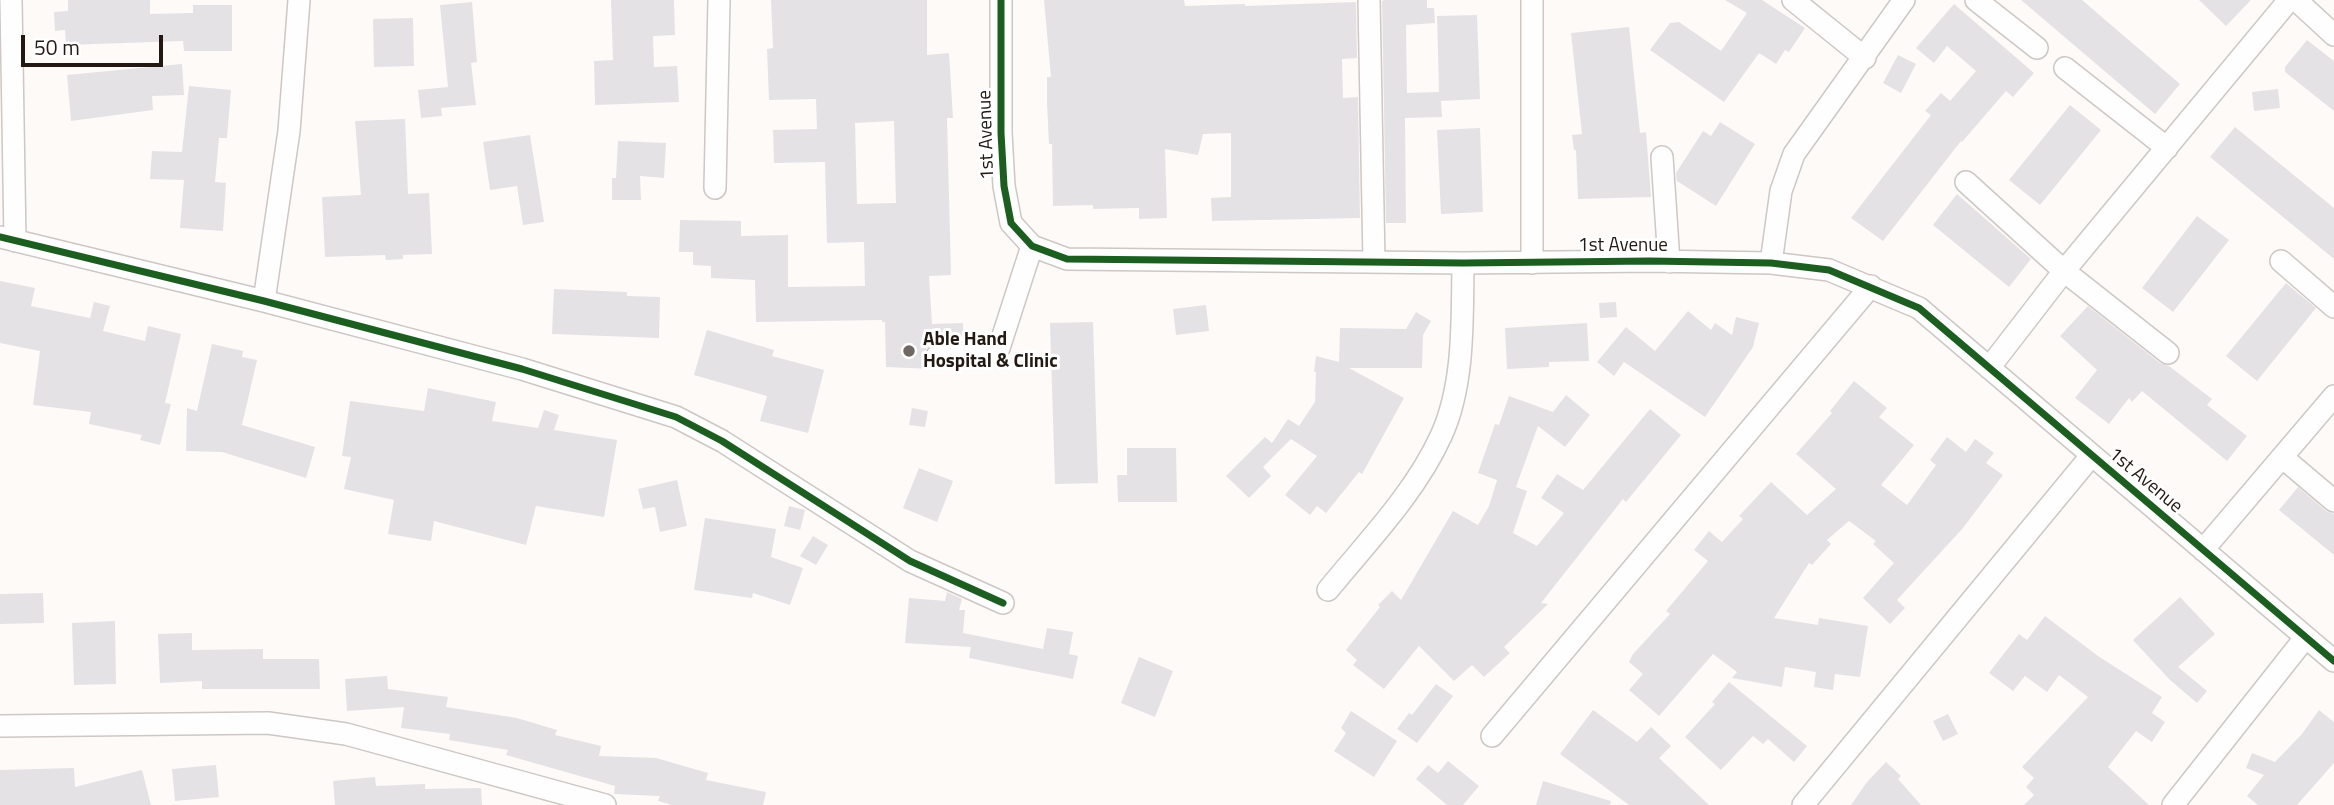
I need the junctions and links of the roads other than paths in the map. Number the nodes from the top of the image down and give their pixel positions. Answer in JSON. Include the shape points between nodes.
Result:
{"nodes":[{"id":1,"x":11,"y":0,"type":"edge"},
{"id":2,"x":299,"y":0,"type":"edge"},
{"id":3,"x":719,"y":0,"type":"edge"},
{"id":4,"x":1001,"y":0,"type":"edge"},
{"id":5,"x":1369,"y":0,"type":"edge"},
{"id":6,"x":1532,"y":0,"type":"edge"},
{"id":7,"x":1793,"y":0,"type":"edge"},
{"id":8,"x":1903,"y":0,"type":"edge"},
{"id":9,"x":1976,"y":0,"type":"edge"},
{"id":10,"x":2283,"y":3,"type":"edge"},
{"id":11,"x":2334,"y":35,"type":"edge"},
{"id":12,"x":2037,"y":48,"type":"dead end"},
{"id":13,"x":1864,"y":58,"type":"junction"},
{"id":14,"x":2065,"y":68,"type":"dead end"},
{"id":15,"x":2167,"y":148,"type":"junction"},
{"id":16,"x":1662,"y":157,"type":"dead end"},
{"id":17,"x":1966,"y":182,"type":"dead end"},
{"id":18,"x":715,"y":188,"type":"dead end"},
{"id":19,"x":7,"y":239,"type":"edge"},
{"id":20,"x":1032,"y":246,"type":"junction"},
{"id":21,"x":2281,"y":261,"type":"dead end"},
{"id":22,"x":1374,"y":262,"type":"junction"},
{"id":23,"x":1669,"y":262,"type":"junction"},
{"id":24,"x":1463,"y":263,"type":"junction"},
{"id":25,"x":1532,"y":263,"type":"junction"},
{"id":26,"x":1771,"y":263,"type":"junction"},
{"id":27,"x":2064,"y":271,"type":"junction"},
{"id":28,"x":1871,"y":286,"type":"junction"},
{"id":29,"x":264,"y":301,"type":"junction"},
{"id":30,"x":2334,"y":307,"type":"edge"},
{"id":31,"x":2168,"y":353,"type":"dead end"},
{"id":32,"x":937,"y":356,"type":"dead end"},
{"id":33,"x":1989,"y":368,"type":"junction"},
{"id":34,"x":2334,"y":396,"type":"edge"},
{"id":35,"x":2091,"y":456,"type":"junction"},
{"id":36,"x":2282,"y":457,"type":"junction"},
{"id":37,"x":2334,"y":501,"type":"edge"},
{"id":38,"x":2203,"y":551,"type":"junction"},
{"id":39,"x":1328,"y":590,"type":"dead end"},
{"id":40,"x":1003,"y":603,"type":"dead end"},
{"id":41,"x":2305,"y":638,"type":"junction"},
{"id":42,"x":2334,"y":661,"type":"edge"},
{"id":43,"x":0,"y":726,"type":"edge"},
{"id":44,"x":1492,"y":736,"type":"dead end"},
{"id":45,"x":605,"y":805,"type":"edge"},
{"id":46,"x":1803,"y":805,"type":"edge"},
{"id":47,"x":2173,"y":805,"type":"edge"}],
"edges":[{"from":1,"to":19,"type":"street"},
{"from":2,"to":29,"type":"street","via":[[289,131]]},
{"from":3,"to":18,"type":"street"},
{"from":4,"to":20,"type":"street","name":"1st Avenue","via":[[1004,186],[1011,223]]},
{"from":5,"to":22,"type":"street"},
{"from":6,"to":25,"type":"street"},
{"from":7,"to":13,"type":"street"},
{"from":8,"to":13,"type":"street"},
{"from":9,"to":12,"type":"street"},
{"from":10,"to":11,"type":"street"},
{"from":10,"to":15,"type":"street"},
{"from":13,"to":26,"type":"street","via":[[1794,154],[1782,191]]},
{"from":14,"to":15,"type":"street"},
{"from":15,"to":27,"type":"street"},
{"from":16,"to":23,"type":"street"},
{"from":17,"to":27,"type":"street"},
{"from":19,"to":29,"type":"street"},
{"from":20,"to":22,"type":"street","name":"1st Avenue","via":[[1067,259]]},
{"from":20,"to":32,"type":"street","via":[[999,348]]},
{"from":21,"to":30,"type":"street"},
{"from":22,"to":24,"type":"street","name":"1st Avenue"},
{"from":23,"to":25,"type":"street","name":"1st Avenue"},
{"from":23,"to":26,"type":"street","name":"1st Avenue"},
{"from":24,"to":25,"type":"street","name":"1st Avenue"},
{"from":24,"to":39,"type":"street","via":[[1457,380],[1443,434],[1420,476]]},
{"from":26,"to":28,"type":"street","name":"1st Avenue","via":[[1829,270]]},
{"from":27,"to":31,"type":"street"},
{"from":27,"to":33,"type":"street"},
{"from":28,"to":33,"type":"street","name":"1st Avenue","via":[[1919,308]]},
{"from":28,"to":44,"type":"street"},
{"from":29,"to":40,"type":"street","via":[[522,369],[676,417],[722,441],[910,561]]},
{"from":33,"to":35,"type":"street","name":"1st Avenue"},
{"from":34,"to":36,"type":"street"},
{"from":35,"to":38,"type":"street","name":"1st Avenue"},
{"from":35,"to":46,"type":"street"},
{"from":36,"to":37,"type":"street"},
{"from":36,"to":38,"type":"street"},
{"from":38,"to":41,"type":"street","name":"1st Avenue"},
{"from":41,"to":42,"type":"street","name":"1st Avenue"},
{"from":41,"to":47,"type":"street"},
{"from":43,"to":45,"type":"street","via":[[268,723],[346,734]]}]}
